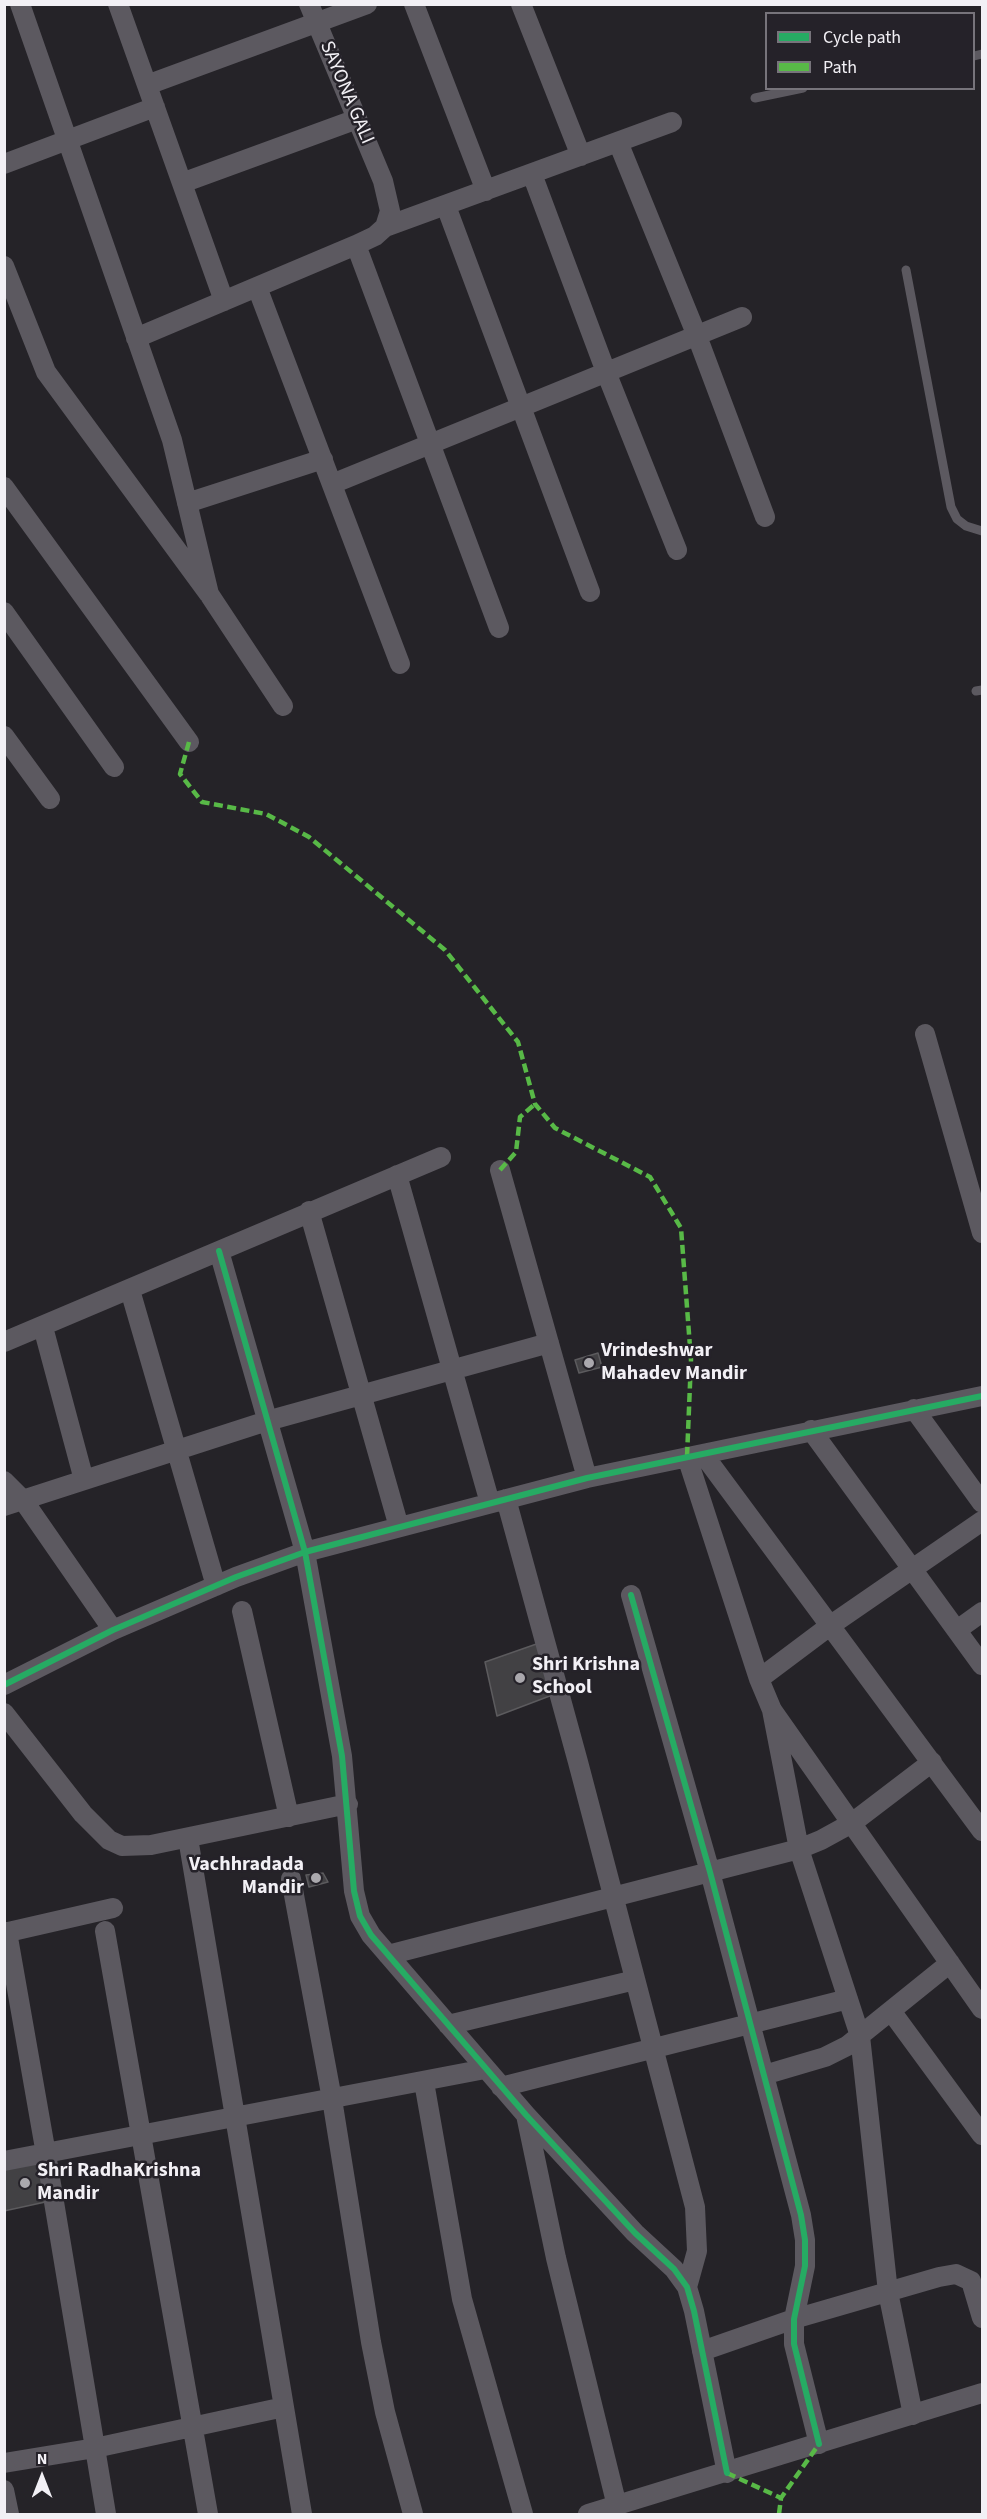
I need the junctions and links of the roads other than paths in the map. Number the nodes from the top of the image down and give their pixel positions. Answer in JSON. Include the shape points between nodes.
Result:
{"nodes":[{"id":1,"x":20,"y":4,"type":"edge"},
{"id":2,"x":118,"y":4,"type":"edge"},
{"id":3,"x":309,"y":4,"type":"edge"},
{"id":4,"x":367,"y":4,"type":"edge"},
{"id":5,"x":414,"y":4,"type":"edge"},
{"id":6,"x":521,"y":4,"type":"edge"},
{"id":7,"x":317,"y":24,"type":"junction"},
{"id":8,"x":147,"y":85,"type":"junction"},
{"id":9,"x":793,"y":90,"type":"edge"},
{"id":10,"x":755,"y":98,"type":"dead end"},
{"id":11,"x":155,"y":107,"type":"junction"},
{"id":12,"x":357,"y":119,"type":"junction"},
{"id":13,"x":672,"y":122,"type":"dead end"},
{"id":14,"x":68,"y":140,"type":"junction"},
{"id":15,"x":618,"y":142,"type":"junction"},
{"id":16,"x":581,"y":156,"type":"junction"},
{"id":17,"x":4,"y":165,"type":"edge"},
{"id":18,"x":532,"y":174,"type":"junction"},
{"id":19,"x":182,"y":183,"type":"junction"},
{"id":20,"x":486,"y":191,"type":"junction"},
{"id":21,"x":446,"y":206,"type":"junction"},
{"id":22,"x":385,"y":227,"type":"junction"},
{"id":23,"x":356,"y":245,"type":"junction"},
{"id":24,"x":4,"y":266,"type":"edge"},
{"id":25,"x":906,"y":270,"type":"dead end"},
{"id":26,"x":257,"y":287,"type":"junction"},
{"id":27,"x":224,"y":301,"type":"junction"},
{"id":28,"x":742,"y":317,"type":"dead end"},
{"id":29,"x":697,"y":336,"type":"junction"},
{"id":30,"x":136,"y":338,"type":"junction"},
{"id":31,"x":606,"y":372,"type":"junction"},
{"id":32,"x":522,"y":406,"type":"junction"},
{"id":33,"x":430,"y":444,"type":"junction"},
{"id":34,"x":322,"y":459,"type":"junction"},
{"id":35,"x":332,"y":484,"type":"junction"},
{"id":36,"x":4,"y":487,"type":"edge"},
{"id":37,"x":187,"y":503,"type":"junction"},
{"id":38,"x":765,"y":517,"type":"dead end"},
{"id":39,"x":982,"y":531,"type":"edge"},
{"id":40,"x":677,"y":550,"type":"dead end"},
{"id":41,"x":590,"y":592,"type":"dead end"},
{"id":42,"x":209,"y":594,"type":"junction"},
{"id":43,"x":4,"y":612,"type":"edge"},
{"id":44,"x":499,"y":628,"type":"dead end"},
{"id":45,"x":400,"y":664,"type":"dead end"},
{"id":46,"x":283,"y":706,"type":"dead end"},
{"id":47,"x":4,"y":736,"type":"edge"},
{"id":48,"x":189,"y":742,"type":"dead end"},
{"id":49,"x":114,"y":767,"type":"dead end"},
{"id":50,"x":50,"y":799,"type":"dead end"},
{"id":51,"x":926,"y":1034,"type":"dead end"},
{"id":52,"x":441,"y":1157,"type":"dead end"},
{"id":53,"x":500,"y":1170,"type":"dead end"},
{"id":54,"x":397,"y":1175,"type":"junction"},
{"id":55,"x":975,"y":1180,"type":"edge"},
{"id":56,"x":309,"y":1211,"type":"junction"},
{"id":57,"x":982,"y":1233,"type":"edge"},
{"id":58,"x":219,"y":1251,"type":"junction"},
{"id":59,"x":130,"y":1290,"type":"junction"},
{"id":60,"x":43,"y":1327,"type":"junction"},
{"id":61,"x":4,"y":1342,"type":"edge"},
{"id":62,"x":549,"y":1343,"type":"junction"},
{"id":63,"x":453,"y":1370,"type":"junction"},
{"id":64,"x":362,"y":1394,"type":"junction"},
{"id":65,"x":982,"y":1396,"type":"edge"},
{"id":66,"x":914,"y":1409,"type":"junction"},
{"id":67,"x":267,"y":1421,"type":"junction"},
{"id":68,"x":811,"y":1430,"type":"junction"},
{"id":69,"x":177,"y":1450,"type":"junction"},
{"id":70,"x":695,"y":1455,"type":"junction"},
{"id":71,"x":587,"y":1478,"type":"junction"},
{"id":72,"x":84,"y":1480,"type":"junction"},
{"id":73,"x":4,"y":1481,"type":"edge"},
{"id":74,"x":498,"y":1501,"type":"junction"},
{"id":75,"x":14,"y":1503,"type":"edge"},
{"id":76,"x":982,"y":1503,"type":"edge"},
{"id":77,"x":982,"y":1521,"type":"edge"},
{"id":78,"x":399,"y":1527,"type":"junction"},
{"id":79,"x":305,"y":1552,"type":"junction"},
{"id":80,"x":913,"y":1570,"type":"junction"},
{"id":81,"x":216,"y":1586,"type":"junction"},
{"id":82,"x":631,"y":1595,"type":"dead end"},
{"id":83,"x":242,"y":1611,"type":"dead end"},
{"id":84,"x":982,"y":1612,"type":"edge"},
{"id":85,"x":831,"y":1625,"type":"junction"},
{"id":86,"x":113,"y":1630,"type":"junction"},
{"id":87,"x":957,"y":1630,"type":"junction"},
{"id":88,"x":982,"y":1665,"type":"edge"},
{"id":89,"x":759,"y":1679,"type":"junction"},
{"id":90,"x":4,"y":1685,"type":"edge"},
{"id":91,"x":772,"y":1710,"type":"junction"},
{"id":92,"x":4,"y":1713,"type":"edge"},
{"id":93,"x":932,"y":1762,"type":"junction"},
{"id":94,"x":348,"y":1804,"type":"junction"},
{"id":95,"x":289,"y":1816,"type":"junction"},
{"id":96,"x":852,"y":1822,"type":"junction"},
{"id":97,"x":982,"y":1831,"type":"edge"},
{"id":98,"x":188,"y":1838,"type":"junction"},
{"id":99,"x":799,"y":1849,"type":"junction"},
{"id":100,"x":710,"y":1872,"type":"junction"},
{"id":101,"x":291,"y":1879,"type":"dead end"},
{"id":102,"x":614,"y":1897,"type":"junction"},
{"id":103,"x":113,"y":1908,"type":"dead end"},
{"id":104,"x":105,"y":1931,"type":"dead end"},
{"id":105,"x":6,"y":1933,"type":"edge"},
{"id":106,"x":388,"y":1955,"type":"junction"},
{"id":107,"x":950,"y":1963,"type":"junction"},
{"id":108,"x":635,"y":1980,"type":"junction"},
{"id":109,"x":848,"y":1999,"type":"junction"},
{"id":110,"x":982,"y":2009,"type":"edge"},
{"id":111,"x":891,"y":2011,"type":"junction"},
{"id":112,"x":750,"y":2023,"type":"junction"},
{"id":113,"x":448,"y":2025,"type":"junction"},
{"id":114,"x":860,"y":2036,"type":"junction"},
{"id":115,"x":653,"y":2048,"type":"junction"},
{"id":116,"x":485,"y":2069,"type":"junction"},
{"id":117,"x":764,"y":2075,"type":"junction"},
{"id":118,"x":424,"y":2082,"type":"junction"},
{"id":119,"x":501,"y":2087,"type":"junction"},
{"id":120,"x":332,"y":2099,"type":"junction"},
{"id":121,"x":526,"y":2115,"type":"junction"},
{"id":122,"x":236,"y":2118,"type":"junction"},
{"id":123,"x":982,"y":2135,"type":"edge"},
{"id":124,"x":143,"y":2136,"type":"junction"},
{"id":125,"x":46,"y":2154,"type":"junction"},
{"id":126,"x":4,"y":2162,"type":"edge"},
{"id":127,"x":687,"y":2287,"type":"junction"},
{"id":128,"x":888,"y":2292,"type":"junction"},
{"id":129,"x":982,"y":2318,"type":"edge"},
{"id":130,"x":794,"y":2319,"type":"junction"},
{"id":131,"x":702,"y":2351,"type":"junction"},
{"id":132,"x":982,"y":2393,"type":"edge"},
{"id":133,"x":284,"y":2407,"type":"junction"},
{"id":134,"x":913,"y":2415,"type":"junction"},
{"id":135,"x":192,"y":2426,"type":"junction"},
{"id":136,"x":819,"y":2444,"type":"junction"},
{"id":137,"x":95,"y":2448,"type":"junction"},
{"id":138,"x":4,"y":2463,"type":"edge"},
{"id":139,"x":727,"y":2473,"type":"junction"},
{"id":140,"x":4,"y":2490,"type":"edge"},
{"id":141,"x":617,"y":2506,"type":"junction"},
{"id":142,"x":9,"y":2514,"type":"edge"},
{"id":143,"x":106,"y":2514,"type":"edge"},
{"id":144,"x":207,"y":2514,"type":"edge"},
{"id":145,"x":302,"y":2514,"type":"edge"},
{"id":146,"x":414,"y":2514,"type":"edge"},
{"id":147,"x":523,"y":2514,"type":"edge"},
{"id":148,"x":588,"y":2514,"type":"edge"}],
"edges":[{"from":1,"to":14,"type":"street"},
{"from":2,"to":8,"type":"street"},
{"from":3,"to":7,"type":"street","name":"SAYONA GALI"},
{"from":4,"to":7,"type":"street"},
{"from":5,"to":20,"type":"street"},
{"from":6,"to":16,"type":"street"},
{"from":7,"to":8,"type":"street"},
{"from":7,"to":12,"type":"street","name":"SAYONA GALI"},
{"from":8,"to":11,"type":"street"},
{"from":9,"to":10,"type":"lane"},
{"from":11,"to":14,"type":"street"},
{"from":11,"to":19,"type":"street"},
{"from":12,"to":19,"type":"street"},
{"from":12,"to":22,"type":"street","name":"SAYONA GALI","via":[[383,181],[390,211]]},
{"from":13,"to":15,"type":"street"},
{"from":14,"to":17,"type":"street"},
{"from":14,"to":30,"type":"street"},
{"from":15,"to":16,"type":"street"},
{"from":15,"to":29,"type":"street"},
{"from":16,"to":18,"type":"street"},
{"from":18,"to":20,"type":"street"},
{"from":18,"to":31,"type":"street"},
{"from":19,"to":27,"type":"street"},
{"from":20,"to":21,"type":"street"},
{"from":21,"to":22,"type":"street"},
{"from":21,"to":32,"type":"street"},
{"from":22,"to":23,"type":"street"},
{"from":23,"to":26,"type":"street"},
{"from":23,"to":33,"type":"street"},
{"from":24,"to":42,"type":"street","via":[[46,372]]},
{"from":25,"to":39,"type":"lane","via":[[951,507],[966,526]]},
{"from":26,"to":27,"type":"street"},
{"from":26,"to":34,"type":"street"},
{"from":27,"to":30,"type":"street"},
{"from":28,"to":29,"type":"street"},
{"from":29,"to":31,"type":"street"},
{"from":29,"to":38,"type":"street"},
{"from":30,"to":37,"type":"street","via":[[172,440]]},
{"from":31,"to":32,"type":"street"},
{"from":31,"to":40,"type":"street"},
{"from":32,"to":33,"type":"street"},
{"from":32,"to":41,"type":"street"},
{"from":33,"to":35,"type":"street"},
{"from":33,"to":44,"type":"street"},
{"from":34,"to":35,"type":"street"},
{"from":34,"to":37,"type":"street"},
{"from":35,"to":45,"type":"street"},
{"from":36,"to":48,"type":"street"},
{"from":37,"to":42,"type":"street"},
{"from":42,"to":46,"type":"street"},
{"from":43,"to":49,"type":"street"},
{"from":47,"to":50,"type":"street"},
{"from":51,"to":55,"type":"street"},
{"from":52,"to":54,"type":"street"},
{"from":53,"to":62,"type":"street"},
{"from":54,"to":56,"type":"street"},
{"from":54,"to":63,"type":"street"},
{"from":55,"to":57,"type":"street"},
{"from":56,"to":58,"type":"street"},
{"from":56,"to":64,"type":"street"},
{"from":58,"to":59,"type":"street"},
{"from":58,"to":67,"type":"street"},
{"from":59,"to":60,"type":"street"},
{"from":59,"to":69,"type":"street"},
{"from":60,"to":61,"type":"street"},
{"from":60,"to":72,"type":"street"},
{"from":62,"to":63,"type":"street"},
{"from":62,"to":71,"type":"street"},
{"from":63,"to":64,"type":"street"},
{"from":63,"to":74,"type":"street"},
{"from":64,"to":67,"type":"street"},
{"from":64,"to":78,"type":"street"},
{"from":65,"to":66,"type":"street"},
{"from":66,"to":68,"type":"street"},
{"from":66,"to":76,"type":"street"},
{"from":67,"to":69,"type":"street"},
{"from":67,"to":79,"type":"street"},
{"from":68,"to":70,"type":"street"},
{"from":68,"to":80,"type":"street"},
{"from":69,"to":72,"type":"street"},
{"from":69,"to":81,"type":"street"},
{"from":70,"to":71,"type":"street"},
{"from":70,"to":85,"type":"street"},
{"from":70,"to":89,"type":"street"},
{"from":71,"to":74,"type":"street"},
{"from":72,"to":75,"type":"street"},
{"from":73,"to":75,"type":"street"},
{"from":74,"to":78,"type":"street"},
{"from":74,"to":102,"type":"street"},
{"from":75,"to":86,"type":"street"},
{"from":77,"to":80,"type":"street"},
{"from":78,"to":79,"type":"street"},
{"from":79,"to":81,"type":"street"},
{"from":79,"to":94,"type":"street"},
{"from":80,"to":85,"type":"street"},
{"from":80,"to":87,"type":"street"},
{"from":81,"to":86,"type":"street"},
{"from":82,"to":100,"type":"street"},
{"from":83,"to":95,"type":"street"},
{"from":84,"to":87,"type":"street"},
{"from":85,"to":89,"type":"street"},
{"from":85,"to":93,"type":"street"},
{"from":86,"to":90,"type":"street"},
{"from":87,"to":88,"type":"street"},
{"from":89,"to":91,"type":"street"},
{"from":91,"to":96,"type":"street"},
{"from":91,"to":99,"type":"street"},
{"from":92,"to":98,"type":"street","via":[[83,1814],[109,1840],[122,1846]]},
{"from":93,"to":96,"type":"street"},
{"from":93,"to":97,"type":"street"},
{"from":94,"to":95,"type":"street"},
{"from":94,"to":106,"type":"street","via":[[354,1891],[360,1916]]},
{"from":95,"to":98,"type":"street"},
{"from":96,"to":99,"type":"street"},
{"from":96,"to":107,"type":"street"},
{"from":98,"to":122,"type":"street"},
{"from":99,"to":100,"type":"street"},
{"from":99,"to":109,"type":"street"},
{"from":100,"to":102,"type":"street"},
{"from":100,"to":112,"type":"street"},
{"from":101,"to":120,"type":"street"},
{"from":102,"to":106,"type":"street"},
{"from":102,"to":108,"type":"street"},
{"from":103,"to":105,"type":"street"},
{"from":104,"to":124,"type":"street"},
{"from":105,"to":125,"type":"street"},
{"from":106,"to":113,"type":"street"},
{"from":107,"to":110,"type":"street"},
{"from":107,"to":111,"type":"street"},
{"from":108,"to":113,"type":"street"},
{"from":108,"to":115,"type":"street"},
{"from":109,"to":112,"type":"street"},
{"from":109,"to":114,"type":"street"},
{"from":111,"to":114,"type":"street"},
{"from":111,"to":123,"type":"street"},
{"from":112,"to":115,"type":"street"},
{"from":112,"to":117,"type":"street"},
{"from":113,"to":116,"type":"street"},
{"from":114,"to":117,"type":"street","via":[[825,2057]]},
{"from":114,"to":128,"type":"street"},
{"from":115,"to":119,"type":"street"},
{"from":115,"to":127,"type":"street","via":[[695,2207],[697,2251]]},
{"from":116,"to":118,"type":"street"},
{"from":116,"to":119,"type":"street"},
{"from":117,"to":130,"type":"street","via":[[805,2240],[805,2266]]},
{"from":118,"to":120,"type":"street"},
{"from":118,"to":147,"type":"street","via":[[462,2299]]},
{"from":119,"to":121,"type":"street"},
{"from":120,"to":122,"type":"street"},
{"from":120,"to":146,"type":"street","via":[[373,2354]]},
{"from":121,"to":127,"type":"street","via":[[635,2233],[674,2268]]},
{"from":121,"to":141,"type":"street","via":[[556,2258]]},
{"from":122,"to":124,"type":"street"},
{"from":122,"to":133,"type":"street"},
{"from":124,"to":125,"type":"street"},
{"from":124,"to":135,"type":"street"},
{"from":125,"to":126,"type":"street"},
{"from":125,"to":137,"type":"street"},
{"from":127,"to":131,"type":"street"},
{"from":128,"to":129,"type":"street","via":[[956,2274],[970,2281]]},
{"from":128,"to":130,"type":"street"},
{"from":128,"to":134,"type":"street"},
{"from":130,"to":131,"type":"street"},
{"from":130,"to":136,"type":"street","via":[[794,2344]]},
{"from":131,"to":139,"type":"street"},
{"from":132,"to":134,"type":"street"},
{"from":133,"to":135,"type":"street"},
{"from":133,"to":145,"type":"street"},
{"from":134,"to":136,"type":"street"},
{"from":135,"to":137,"type":"street"},
{"from":135,"to":144,"type":"street"},
{"from":136,"to":139,"type":"street"},
{"from":137,"to":138,"type":"street"},
{"from":137,"to":143,"type":"street"},
{"from":139,"to":141,"type":"street"},
{"from":140,"to":142,"type":"street"},
{"from":141,"to":148,"type":"street"}]}
